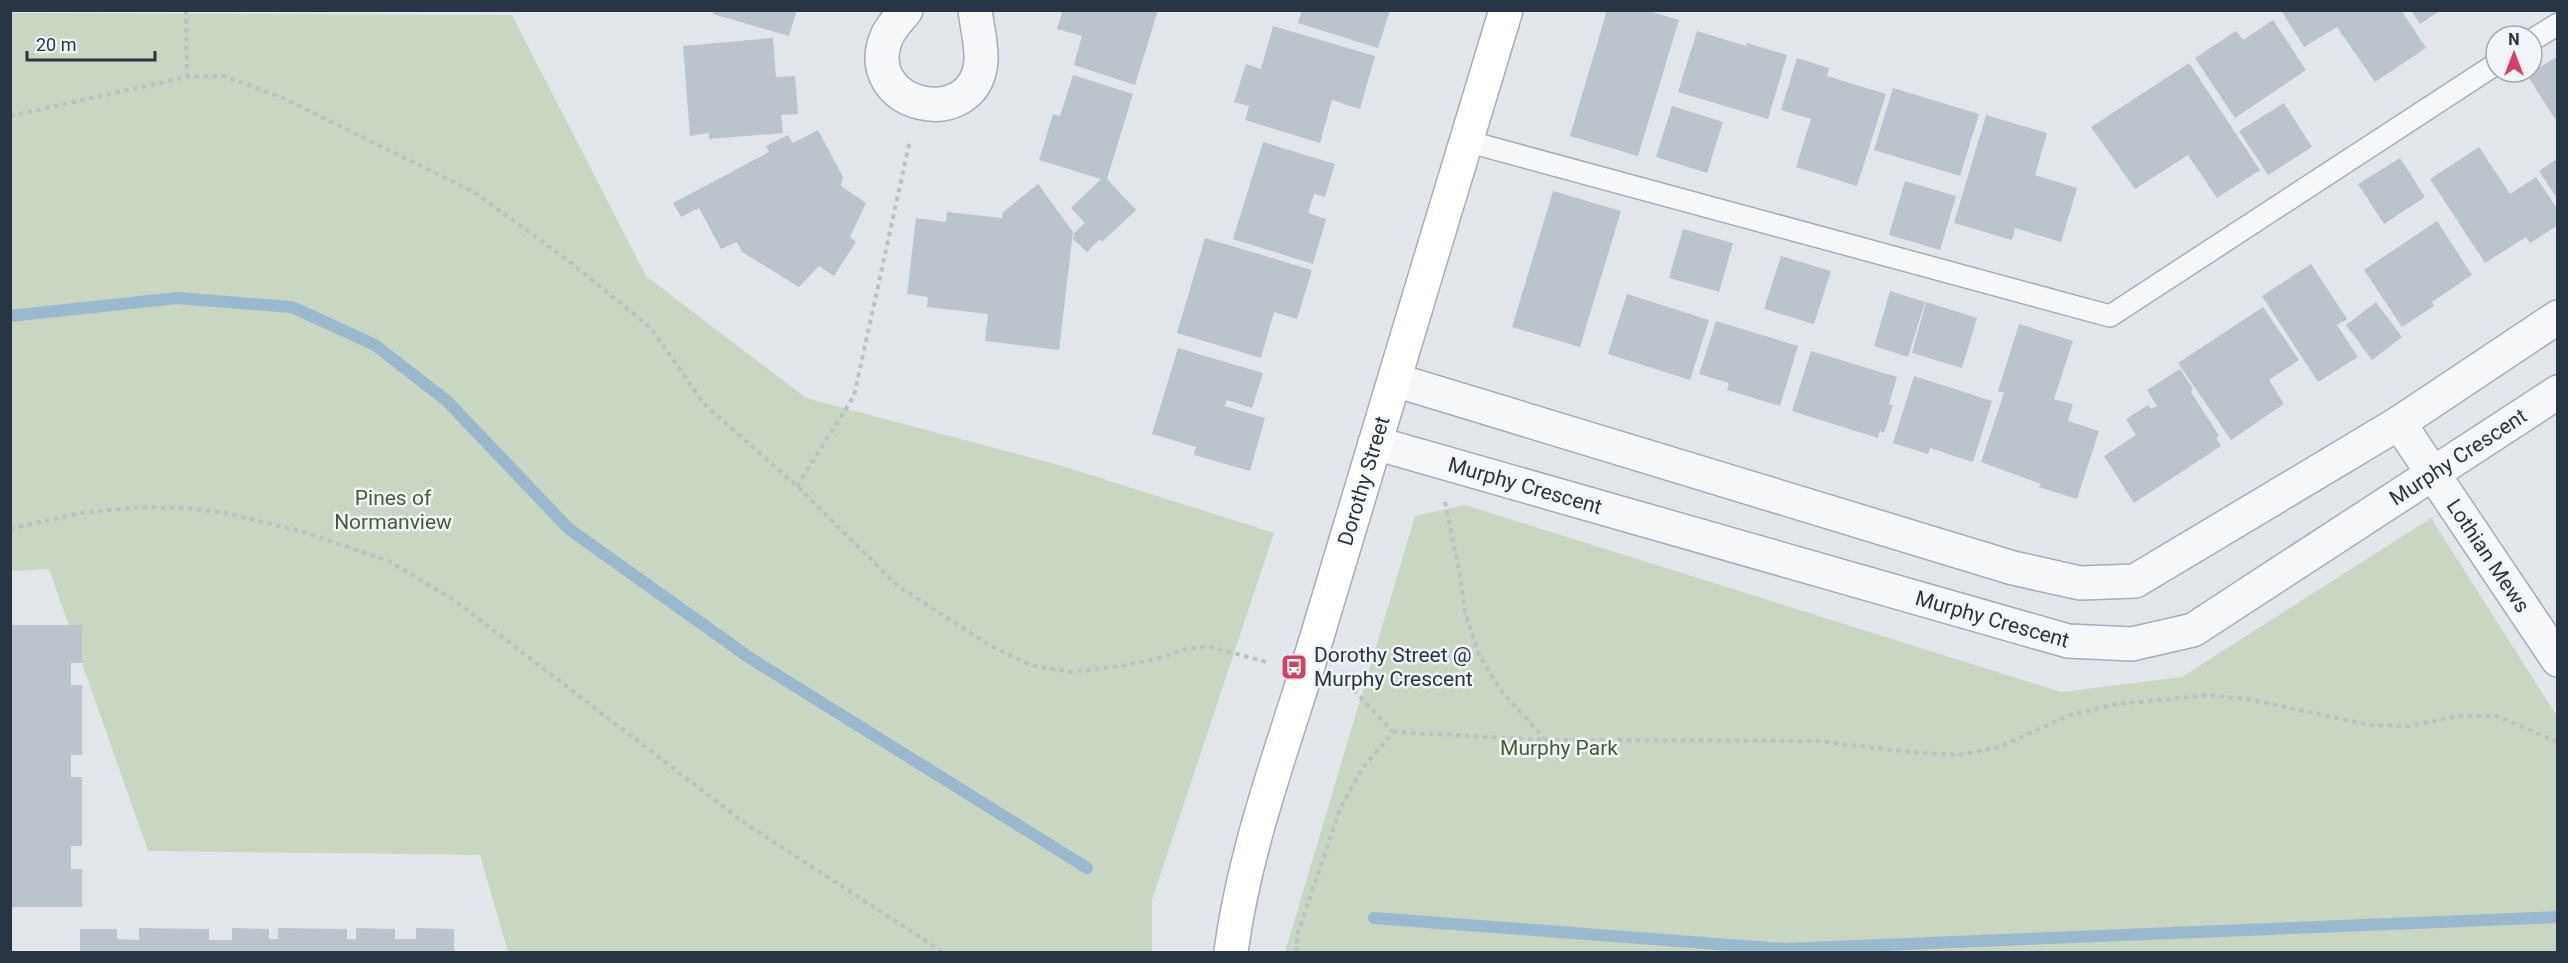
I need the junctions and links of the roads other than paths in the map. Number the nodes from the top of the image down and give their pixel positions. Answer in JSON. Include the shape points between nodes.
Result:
{"nodes":[{"id":1,"x":906,"y":10,"type":"edge"},
{"id":2,"x":975,"y":10,"type":"edge"},
{"id":3,"x":1506,"y":10,"type":"edge"},
{"id":4,"x":2558,"y":24,"type":"edge"},
{"id":5,"x":2544,"y":33,"type":"edge"},
{"id":6,"x":2484,"y":72,"type":"edge"},
{"id":7,"x":1466,"y":141,"type":"junction"},
{"id":8,"x":2558,"y":317,"type":"edge"},
{"id":9,"x":1395,"y":380,"type":"junction"},
{"id":10,"x":2558,"y":392,"type":"edge"},
{"id":11,"x":2399,"y":423,"type":"junction"},
{"id":12,"x":1375,"y":443,"type":"junction"},
{"id":13,"x":2432,"y":474,"type":"junction"},
{"id":14,"x":2558,"y":660,"type":"edge"},
{"id":15,"x":1231,"y":952,"type":"edge"}],
"edges":[{"from":1,"to":2,"type":"street","via":[[887,34],[882,51],[884,68],[890,84],[902,96],[918,104],[935,106],[952,102],[976,78],[981,62]]},
{"from":3,"to":7,"type":"street","name":"Dorothy Street"},
{"from":4,"to":5,"type":"lane"},
{"from":6,"to":7,"type":"lane","via":[[2110,316]]},
{"from":7,"to":9,"type":"street","name":"Dorothy Street"},
{"from":8,"to":11,"type":"street"},
{"from":9,"to":11,"type":"street","via":[[2013,568],[2080,583],[2135,581]]},
{"from":9,"to":12,"type":"street","name":"Dorothy Street"},
{"from":10,"to":13,"type":"street","name":"Murphy Crescent"},
{"from":11,"to":13,"type":"street","name":"Lothian Mews"},
{"from":12,"to":13,"type":"street","name":"Murphy Crescent","via":[[2068,641],[2132,644],[2193,630]]},
{"from":12,"to":15,"type":"street","name":"Dorothy Street","via":[[1257,827],[1237,904]]},
{"from":13,"to":14,"type":"street","name":"Lothian Mews"}]}
